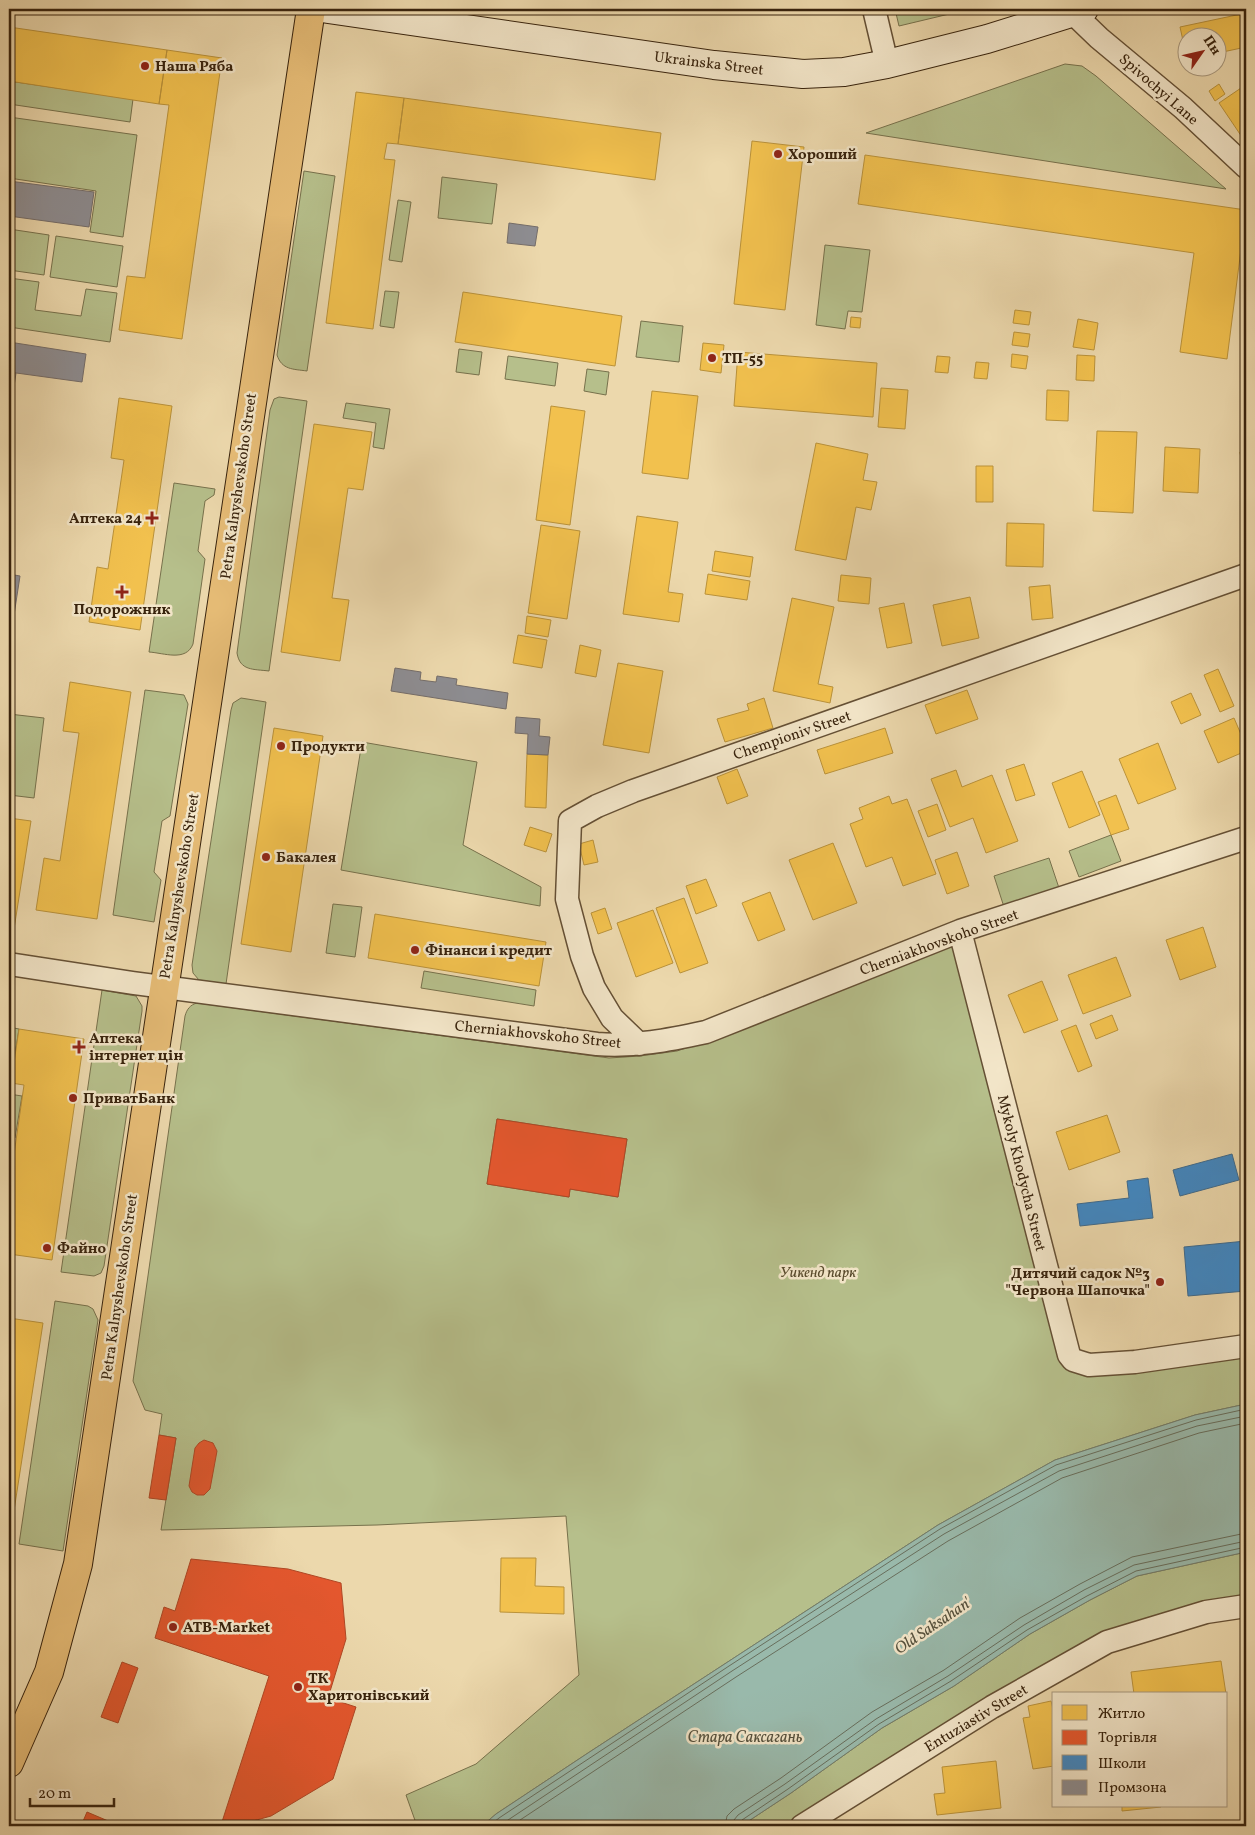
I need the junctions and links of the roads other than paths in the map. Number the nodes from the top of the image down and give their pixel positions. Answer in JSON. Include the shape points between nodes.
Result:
{"nodes":[{"id":1,"x":311,"y":9,"type":"edge"},
{"id":2,"x":328,"y":9,"type":"edge"},
{"id":3,"x":874,"y":9,"type":"edge"},
{"id":4,"x":1078,"y":11,"type":"edge"},
{"id":5,"x":887,"y":64,"type":"junction"},
{"id":6,"x":1246,"y":167,"type":"edge"},
{"id":7,"x":1246,"y":575,"type":"edge"},
{"id":8,"x":1246,"y":838,"type":"edge"},
{"id":9,"x":960,"y":931,"type":"junction"},
{"id":10,"x":9,"y":964,"type":"edge"},
{"id":11,"x":164,"y":987,"type":"junction"},
{"id":12,"x":639,"y":1044,"type":"junction"},
{"id":13,"x":1246,"y":1346,"type":"edge"},
{"id":14,"x":1246,"y":1606,"type":"edge"},
{"id":15,"x":10,"y":1758,"type":"edge"},
{"id":16,"x":802,"y":1826,"type":"edge"}],
"edges":[{"from":1,"to":11,"type":"main road","name":"Petra Kalnyshevskoho Street"},
{"from":2,"to":5,"type":"main road","name":"Ukrainska Street","via":[[738,68],[803,74],[844,72]]},
{"from":3,"to":5,"type":"street"},
{"from":4,"to":5,"type":"main road","name":"Ukrainska Street"},
{"from":4,"to":6,"type":"street","name":"Spivochyi Lane","via":[[1099,38],[1183,108]]},
{"from":7,"to":12,"type":"street","name":"Chempioniv Street","via":[[633,791],[570,821],[567,899],[582,956],[594,988],[612,1018]]},
{"from":8,"to":9,"type":"street","name":"Cherniakhovskoho Street"},
{"from":9,"to":12,"type":"street","name":"Cherniakhovskoho Street","via":[[706,1032]]},
{"from":9,"to":13,"type":"street","name":"Mykoly Khodycha Street","via":[[1069,1355],[1073,1360],[1089,1364],[1126,1363]]},
{"from":10,"to":11,"type":"street","name":"Cherniakhovskoho Street"},
{"from":11,"to":12,"type":"street","name":"Cherniakhovskoho Street","via":[[597,1044]]},
{"from":11,"to":15,"type":"main road","name":"Petra Kalnyshevskoho Street","via":[[78,1564],[49,1672]]},
{"from":14,"to":16,"type":"street","name":"Entuziastiv Street","via":[[1206,1612],[1107,1642],[992,1707]]}]}
